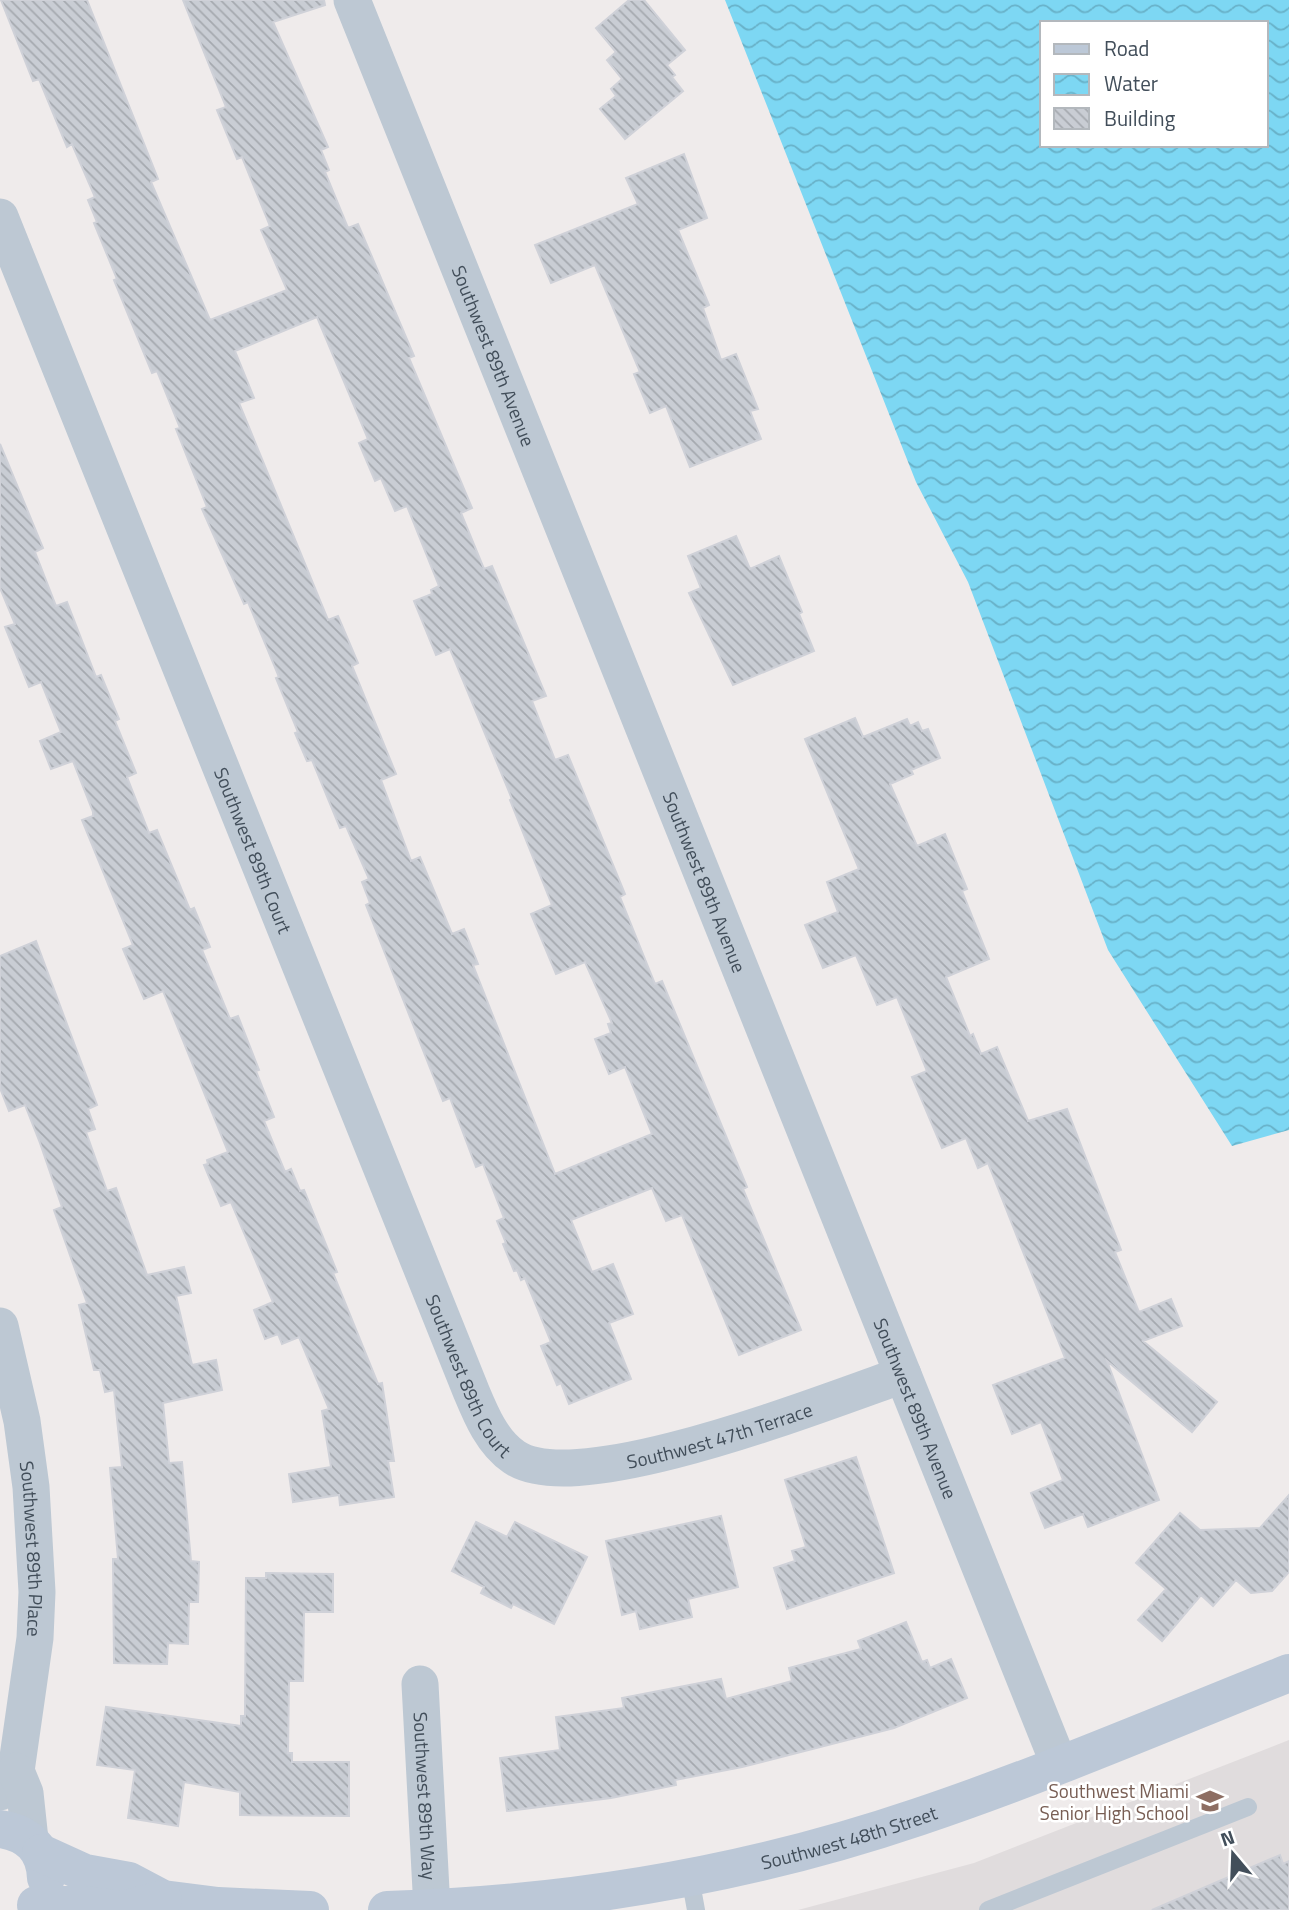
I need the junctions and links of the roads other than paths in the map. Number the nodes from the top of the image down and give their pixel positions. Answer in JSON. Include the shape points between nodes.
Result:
{"nodes":[{"id":1,"x":352,"y":0,"type":"edge"},
{"id":2,"x":0,"y":217,"type":"edge"},
{"id":3,"x":0,"y":1326,"type":"edge"},
{"id":4,"x":903,"y":1375,"type":"junction"},
{"id":5,"x":532,"y":1465,"type":"joint"},
{"id":6,"x":1289,"y":1674,"type":"edge"},
{"id":7,"x":420,"y":1684,"type":"dead end"},
{"id":8,"x":1059,"y":1763,"type":"junction"},
{"id":9,"x":8,"y":1782,"type":"edge"},
{"id":10,"x":1248,"y":1807,"type":"dead end"},
{"id":11,"x":24,"y":1841,"type":"edge"},
{"id":12,"x":693,"y":1894,"type":"edge"},
{"id":13,"x":163,"y":1899,"type":"junction"},
{"id":14,"x":32,"y":1907,"type":"edge"},
{"id":15,"x":432,"y":1909,"type":"edge"},
{"id":16,"x":310,"y":1910,"type":"edge"},
{"id":17,"x":387,"y":1910,"type":"edge"},
{"id":18,"x":988,"y":1910,"type":"edge"}],
"edges":[{"from":1,"to":4,"type":"street","name":"Southwest 89th Avenue"},
{"from":2,"to":5,"type":"street","name":"Southwest 89th Court","via":[[471,1391],[499,1443]]},
{"from":3,"to":9,"type":"street","name":"Southwest 89th Place","via":[[22,1421],[36,1548],[35,1638]]},
{"from":4,"to":5,"type":"street","name":"Southwest 47th Terrace","via":[[753,1426],[641,1457],[562,1470]]},
{"from":4,"to":8,"type":"street","name":"Southwest 89th Avenue"},
{"from":6,"to":8,"type":"street","name":"Southwest 48th Street"},
{"from":7,"to":15,"type":"street","name":"Southwest 89th Way"},
{"from":8,"to":12,"type":"street","name":"Southwest 48th Street","via":[[916,1818],[764,1861]]},
{"from":9,"to":11,"type":"street","name":"Southwest 89th Place","via":[[25,1793]]},
{"from":10,"to":18,"type":"lane"},
{"from":11,"to":13,"type":"street","via":[[85,1873],[129,1881]]},
{"from":11,"to":14,"type":"street","via":[[46,1880]]},
{"from":12,"to":15,"type":"street","name":"Southwest 48th Street","via":[[593,1893]]},
{"from":13,"to":14,"type":"street","via":[[123,1910],[86,1905]]},
{"from":13,"to":16,"type":"street"},
{"from":15,"to":17,"type":"street","name":"Southwest 48th Street"}]}
